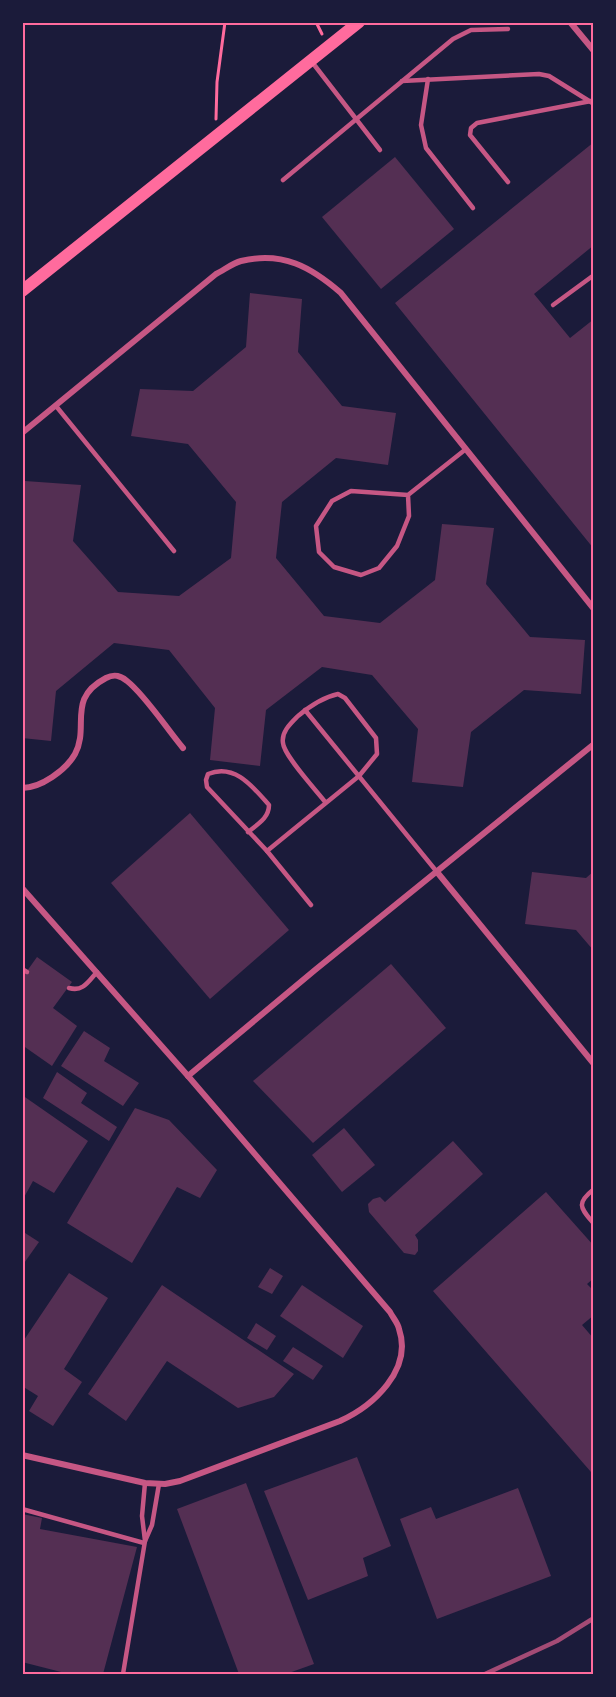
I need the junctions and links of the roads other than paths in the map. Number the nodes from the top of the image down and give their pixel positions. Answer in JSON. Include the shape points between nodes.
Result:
{"nodes":[{"id":1,"x":359,"y":22,"type":"edge"},
{"id":2,"x":570,"y":22,"type":"edge"},
{"id":3,"x":508,"y":29,"type":"dead end"},
{"id":4,"x":594,"y":51,"type":"edge"},
{"id":5,"x":312,"y":62,"type":"junction"},
{"id":6,"x":428,"y":79,"type":"junction"},
{"id":7,"x":402,"y":81,"type":"junction"},
{"id":8,"x":592,"y":102,"type":"edge"},
{"id":9,"x":357,"y":119,"type":"junction"},
{"id":10,"x":380,"y":150,"type":"dead end"},
{"id":11,"x":284,"y":180,"type":"dead end"},
{"id":12,"x":508,"y":182,"type":"dead end"},
{"id":13,"x":473,"y":208,"type":"dead end"},
{"id":14,"x":594,"y":275,"type":"edge"},
{"id":15,"x":22,"y":291,"type":"edge"},
{"id":16,"x":553,"y":305,"type":"dead end"},
{"id":17,"x":56,"y":406,"type":"junction"},
{"id":18,"x":22,"y":433,"type":"edge"},
{"id":19,"x":466,"y":449,"type":"junction"},
{"id":20,"x":408,"y":495,"type":"junction"},
{"id":21,"x":174,"y":550,"type":"dead end"},
{"id":22,"x":594,"y":609,"type":"edge"},
{"id":23,"x":305,"y":710,"type":"junction"},
{"id":24,"x":594,"y":744,"type":"edge"},
{"id":25,"x":183,"y":748,"type":"dead end"},
{"id":26,"x":359,"y":776,"type":"junction"},
{"id":27,"x":22,"y":788,"type":"edge"},
{"id":28,"x":326,"y":803,"type":"junction"},
{"id":29,"x":248,"y":832,"type":"junction"},
{"id":30,"x":267,"y":851,"type":"junction"},
{"id":31,"x":437,"y":872,"type":"junction"},
{"id":32,"x":22,"y":888,"type":"edge"},
{"id":33,"x":311,"y":905,"type":"dead end"},
{"id":34,"x":97,"y":972,"type":"junction"},
{"id":35,"x":69,"y":988,"type":"dead end"},
{"id":36,"x":594,"y":1064,"type":"edge"},
{"id":37,"x":188,"y":1076,"type":"junction"},
{"id":38,"x":594,"y":1189,"type":"edge"},
{"id":39,"x":594,"y":1224,"type":"edge"},
{"id":40,"x":22,"y":1455,"type":"edge"},
{"id":41,"x":146,"y":1483,"type":"junction"},
{"id":42,"x":159,"y":1484,"type":"junction"},
{"id":43,"x":22,"y":1509,"type":"edge"},
{"id":44,"x":145,"y":1542,"type":"junction"},
{"id":45,"x":123,"y":1674,"type":"edge"}],
"edges":[{"from":1,"to":5,"type":"main road"},
{"from":2,"to":4,"type":"street"},
{"from":3,"to":7,"type":"lane","via":[[471,30],[453,39]]},
{"from":5,"to":9,"type":"lane"},
{"from":5,"to":15,"type":"main road"},
{"from":6,"to":7,"type":"lane"},
{"from":6,"to":8,"type":"lane","via":[[539,74]]},
{"from":6,"to":13,"type":"lane","via":[[421,125],[426,148]]},
{"from":7,"to":9,"type":"lane"},
{"from":8,"to":12,"type":"lane","via":[[477,123],[471,128],[470,135]]},
{"from":9,"to":10,"type":"lane"},
{"from":9,"to":11,"type":"lane"},
{"from":14,"to":16,"type":"lane"},
{"from":17,"to":18,"type":"street"},
{"from":17,"to":19,"type":"street","via":[[216,274],[240,261],[263,258],[291,261],[318,273],[341,293]]},
{"from":17,"to":21,"type":"lane"},
{"from":19,"to":20,"type":"lane"},
{"from":19,"to":22,"type":"street"},
{"from":20,"to":20,"type":"lane","via":[[351,491],[332,501],[316,526],[319,552],[334,567],[361,575],[379,568],[397,546],[409,516]]},
{"from":23,"to":26,"type":"lane"},
{"from":23,"to":26,"type":"lane","via":[[330,696],[338,694],[345,698],[378,746],[372,762]]},
{"from":23,"to":28,"type":"lane","via":[[290,723],[282,742]]},
{"from":24,"to":31,"type":"street"},
{"from":25,"to":27,"type":"street","via":[[134,687],[119,676],[111,676],[91,689],[84,700],[79,740],[67,765],[40,784]]},
{"from":26,"to":28,"type":"lane"},
{"from":26,"to":31,"type":"lane"},
{"from":28,"to":30,"type":"lane"},
{"from":29,"to":29,"type":"lane","via":[[207,787],[208,774],[217,770],[240,775],[269,805],[269,812]]},
{"from":29,"to":30,"type":"lane"},
{"from":30,"to":33,"type":"lane"},
{"from":31,"to":36,"type":"street"},
{"from":31,"to":37,"type":"street"},
{"from":32,"to":34,"type":"street"},
{"from":34,"to":35,"type":"lane","via":[[83,987]]},
{"from":34,"to":37,"type":"street"},
{"from":37,"to":42,"type":"street","via":[[390,1312],[402,1341],[392,1378],[373,1402],[350,1417],[180,1481]]},
{"from":38,"to":39,"type":"lane","via":[[581,1202]]},
{"from":40,"to":41,"type":"street"},
{"from":41,"to":42,"type":"street"},
{"from":41,"to":44,"type":"lane","via":[[142,1516]]},
{"from":42,"to":44,"type":"lane","via":[[153,1526]]},
{"from":43,"to":44,"type":"lane"},
{"from":44,"to":45,"type":"lane"}]}
